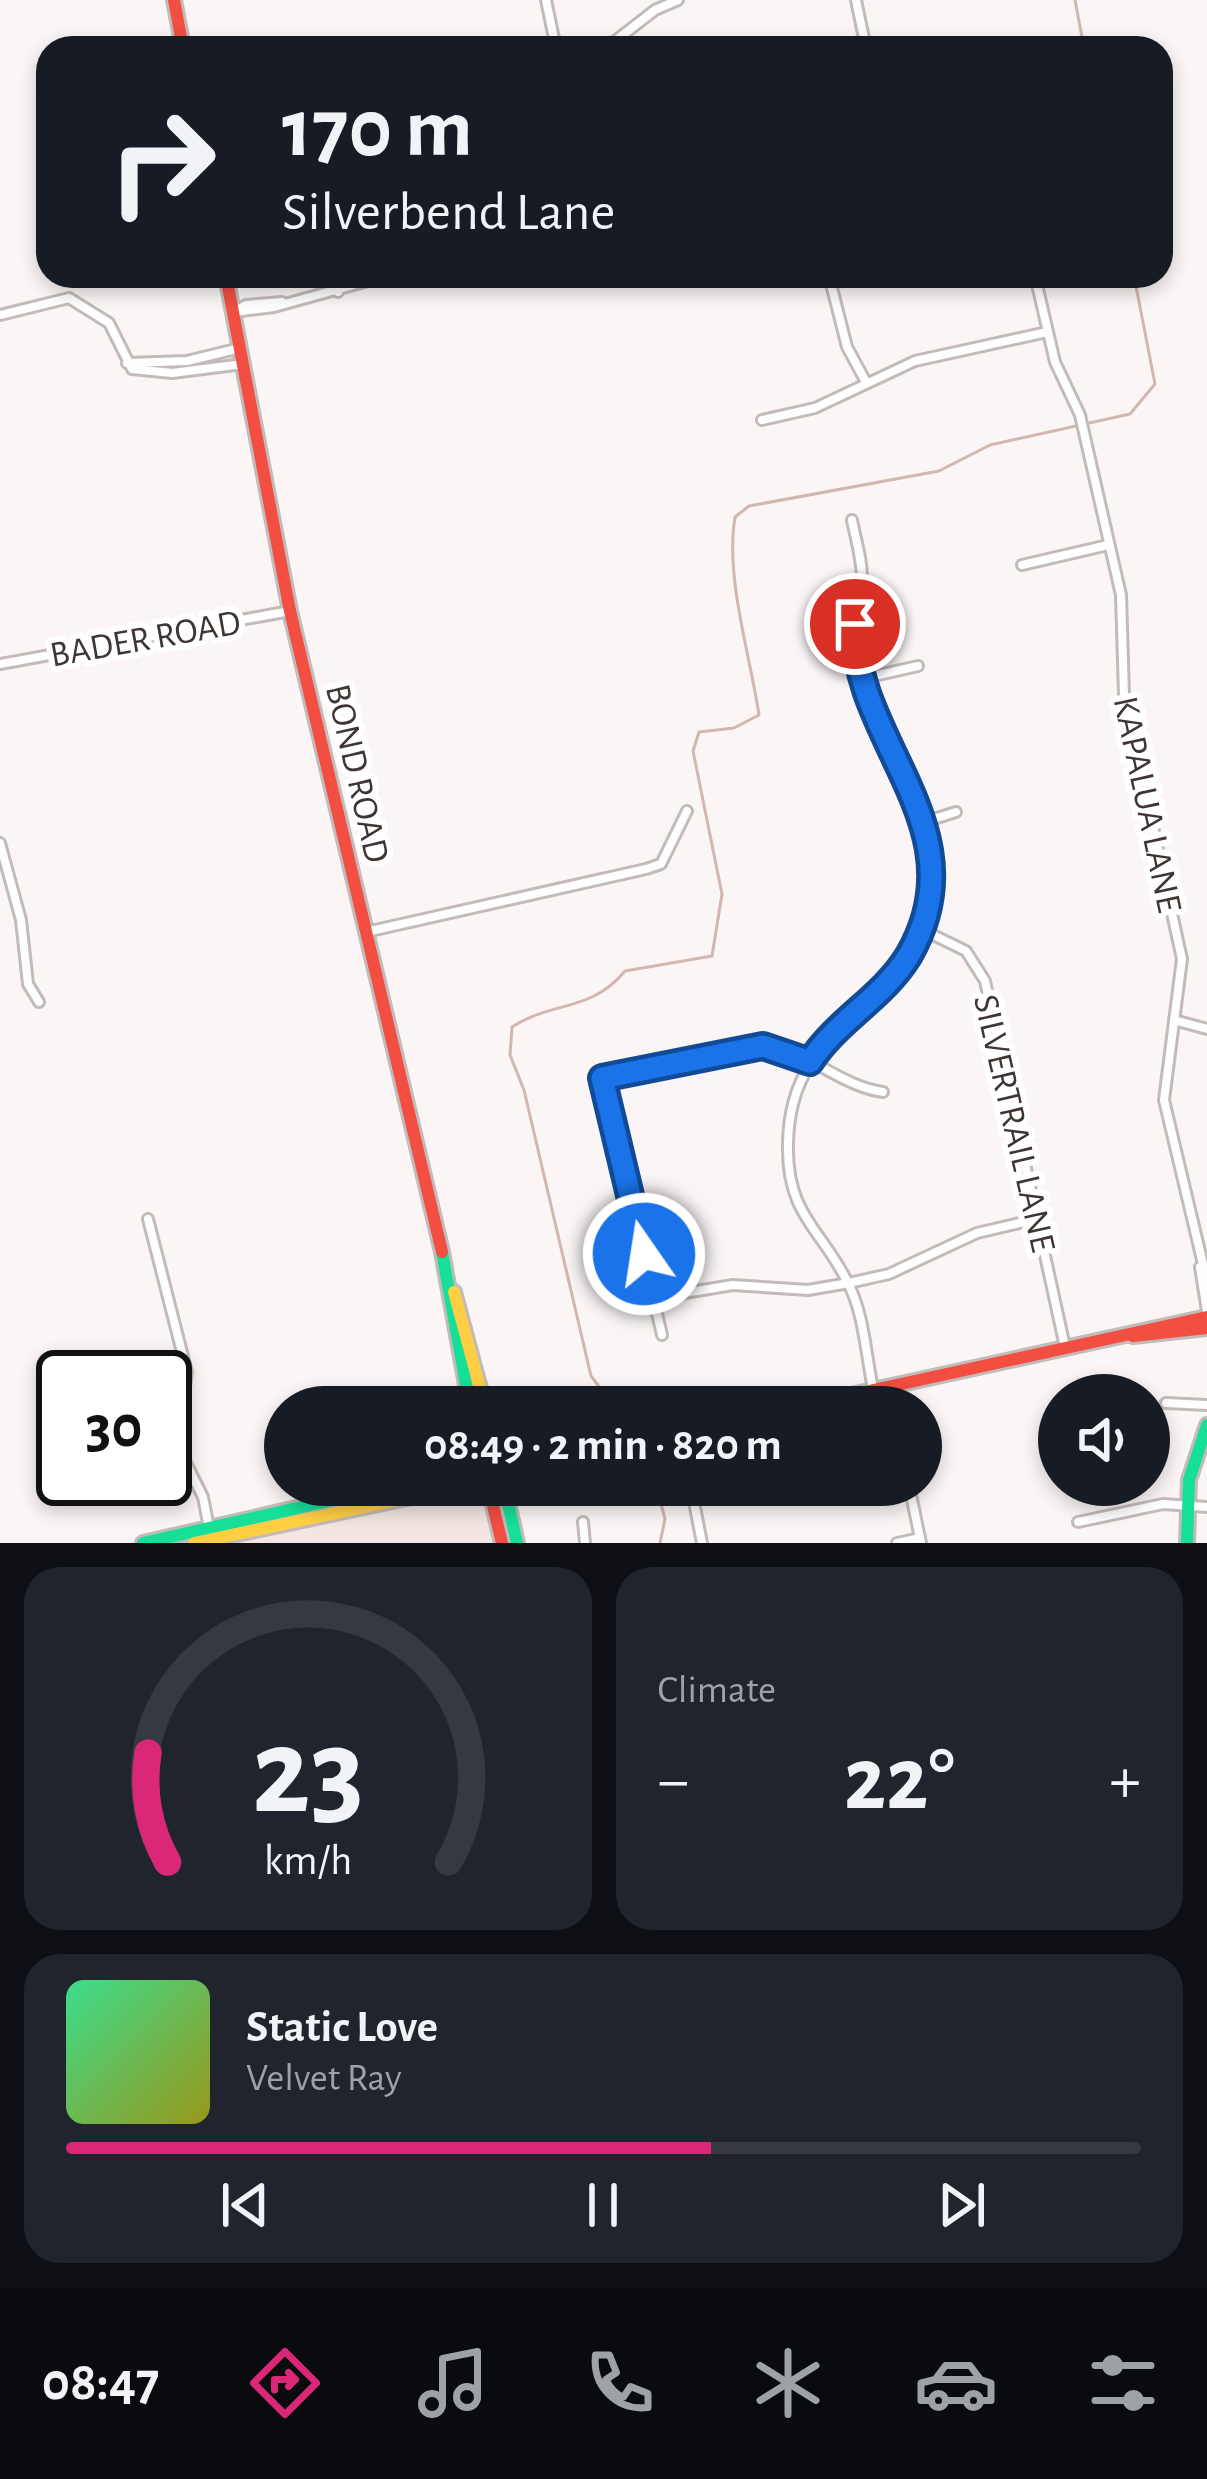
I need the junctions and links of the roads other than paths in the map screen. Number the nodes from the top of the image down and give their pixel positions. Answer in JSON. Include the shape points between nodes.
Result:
{"nodes":[{"id":1,"x":174,"y":0,"type":"edge"},
{"id":2,"x":546,"y":0,"type":"edge"},
{"id":3,"x":678,"y":0,"type":"edge"},
{"id":4,"x":856,"y":0,"type":"edge"},
{"id":5,"x":181,"y":36,"type":"edge"},
{"id":6,"x":554,"y":36,"type":"edge"},
{"id":7,"x":621,"y":36,"type":"edge"},
{"id":8,"x":864,"y":36,"type":"edge"},
{"id":9,"x":228,"y":288,"type":"edge"},
{"id":10,"x":337,"y":288,"type":"edge"},
{"id":11,"x":350,"y":288,"type":"edge"},
{"id":12,"x":832,"y":288,"type":"edge"},
{"id":13,"x":1038,"y":288,"type":"edge"},
{"id":14,"x":338,"y":292,"type":"junction"},
{"id":15,"x":233,"y":312,"type":"junction"},
{"id":16,"x":0,"y":316,"type":"edge"},
{"id":17,"x":1047,"y":332,"type":"junction"},
{"id":18,"x":240,"y":348,"type":"junction"},
{"id":19,"x":127,"y":363,"type":"junction"},
{"id":20,"x":243,"y":364,"type":"junction"},
{"id":21,"x":866,"y":382,"type":"junction"},
{"id":22,"x":762,"y":420,"type":"dead end"},
{"id":23,"x":852,"y":520,"type":"dead end"},
{"id":24,"x":1108,"y":544,"type":"junction"},
{"id":25,"x":1022,"y":565,"type":"dead end"},
{"id":26,"x":290,"y":611,"type":"junction"},
{"id":27,"x":0,"y":664,"type":"edge"},
{"id":28,"x":918,"y":666,"type":"dead end"},
{"id":29,"x":865,"y":678,"type":"junction"},
{"id":30,"x":687,"y":811,"type":"dead end"},
{"id":31,"x":956,"y":812,"type":"dead end"},
{"id":32,"x":924,"y":822,"type":"junction"},
{"id":33,"x":0,"y":843,"type":"edge"},
{"id":34,"x":921,"y":929,"type":"junction"},
{"id":35,"x":366,"y":932,"type":"junction"},
{"id":36,"x":39,"y":1002,"type":"dead end"},
{"id":37,"x":1174,"y":1020,"type":"junction"},
{"id":38,"x":1207,"y":1029,"type":"edge"},
{"id":39,"x":810,"y":1062,"type":"junction"},
{"id":40,"x":883,"y":1092,"type":"dead end"},
{"id":41,"x":148,"y":1219,"type":"dead end"},
{"id":42,"x":1037,"y":1220,"type":"junction"},
{"id":43,"x":1200,"y":1265,"type":"junction"},
{"id":44,"x":449,"y":1280,"type":"junction"},
{"id":45,"x":1207,"y":1281,"type":"edge"},
{"id":46,"x":849,"y":1283,"type":"junction"},
{"id":47,"x":654,"y":1298,"type":"junction"},
{"id":48,"x":1207,"y":1314,"type":"edge"},
{"id":49,"x":1207,"y":1328,"type":"edge"},
{"id":50,"x":662,"y":1335,"type":"dead end"},
{"id":51,"x":456,"y":1336,"type":"junction"},
{"id":52,"x":1130,"y":1336,"type":"junction"},
{"id":53,"x":1065,"y":1349,"type":"junction"},
{"id":54,"x":466,"y":1386,"type":"edge"},
{"id":55,"x":479,"y":1386,"type":"edge"},
{"id":56,"x":480,"y":1386,"type":"edge"},
{"id":57,"x":872,"y":1386,"type":"edge"},
{"id":58,"x":887,"y":1386,"type":"edge"},
{"id":59,"x":1170,"y":1403,"type":"edge"},
{"id":60,"x":1207,"y":1405,"type":"edge"},
{"id":61,"x":1207,"y":1425,"type":"edge"},
{"id":62,"x":306,"y":1506,"type":"edge"},
{"id":63,"x":369,"y":1506,"type":"edge"},
{"id":64,"x":493,"y":1506,"type":"edge"},
{"id":65,"x":509,"y":1506,"type":"edge"},
{"id":66,"x":695,"y":1506,"type":"edge"},
{"id":67,"x":913,"y":1506,"type":"edge"},
{"id":68,"x":1184,"y":1506,"type":"junction"},
{"id":69,"x":1207,"y":1507,"type":"edge"},
{"id":70,"x":584,"y":1522,"type":"dead end"},
{"id":71,"x":1078,"y":1522,"type":"dead end"},
{"id":72,"x":209,"y":1528,"type":"junction"},
{"id":73,"x":920,"y":1541,"type":"edge"},
{"id":74,"x":147,"y":1543,"type":"edge"},
{"id":75,"x":194,"y":1543,"type":"edge"},
{"id":76,"x":502,"y":1543,"type":"edge"},
{"id":77,"x":517,"y":1543,"type":"edge"},
{"id":78,"x":585,"y":1543,"type":"edge"},
{"id":79,"x":702,"y":1543,"type":"edge"},
{"id":80,"x":897,"y":1543,"type":"edge"},
{"id":81,"x":1187,"y":1543,"type":"edge"}],
"edges":[{"from":1,"to":5,"type":"main road"},
{"from":2,"to":6,"type":"street"},
{"from":3,"to":7,"type":"street"},
{"from":4,"to":8,"type":"street"},
{"from":9,"to":15,"type":"main road","name":"BOND ROAD"},
{"from":10,"to":14,"type":"street"},
{"from":11,"to":14,"type":"street"},
{"from":12,"to":21,"type":"street"},
{"from":13,"to":17,"type":"street","name":"KAPALUA LANE"},
{"from":14,"to":15,"type":"street"},
{"from":15,"to":18,"type":"main road","name":"BOND ROAD"},
{"from":16,"to":19,"type":"street","via":[[56,297],[84,304],[109,323]]},
{"from":17,"to":21,"type":"street","via":[[915,361]]},
{"from":17,"to":24,"type":"street","name":"KAPALUA LANE","via":[[1079,415]]},
{"from":18,"to":19,"type":"street"},
{"from":18,"to":20,"type":"main road","name":"BOND ROAD"},
{"from":19,"to":20,"type":"street","via":[[172,373]]},
{"from":20,"to":26,"type":"main road","name":"BOND ROAD"},
{"from":21,"to":22,"type":"street","via":[[815,408]]},
{"from":23,"to":29,"type":"street","via":[[862,569],[856,649]]},
{"from":24,"to":25,"type":"street"},
{"from":24,"to":37,"type":"street","name":"KAPALUA LANE","via":[[1124,614],[1124,695],[1182,958]]},
{"from":26,"to":27,"type":"street","name":"BADER ROAD"},
{"from":26,"to":35,"type":"main road","name":"BOND ROAD"},
{"from":28,"to":29,"type":"street"},
{"from":29,"to":32,"type":"street"},
{"from":30,"to":35,"type":"street","via":[[661,863],[646,869]]},
{"from":31,"to":32,"type":"street"},
{"from":32,"to":34,"type":"street","via":[[931,878]]},
{"from":33,"to":36,"type":"street","via":[[28,984]]},
{"from":34,"to":39,"type":"street","via":[[893,977]]},
{"from":34,"to":42,"type":"street","name":"SILVERTRAIL LANE","via":[[966,951],[985,981]]},
{"from":35,"to":44,"type":"main road","name":"BOND ROAD"},
{"from":37,"to":38,"type":"street"},
{"from":37,"to":43,"type":"street","name":"KAPALUA LANE","via":[[1164,1100]]},
{"from":39,"to":40,"type":"street"},
{"from":39,"to":46,"type":"street","via":[[790,1119],[789,1171],[807,1224]]},
{"from":39,"to":47,"type":"street","via":[[763,1046],[602,1078]]},
{"from":41,"to":72,"type":"street","via":[[187,1372],[177,1445]]},
{"from":42,"to":46,"type":"street","via":[[977,1233],[889,1274]]},
{"from":42,"to":53,"type":"street","name":"SILVERTRAIL LANE"},
{"from":43,"to":45,"type":"street","name":"KAPALUA LANE"},
{"from":43,"to":48,"type":"street","name":"KAPALUA LANE"},
{"from":44,"to":51,"type":"main road","name":"BOND ROAD"},
{"from":44,"to":56,"type":"main road","name":"BOND ROAD"},
{"from":46,"to":47,"type":"street","via":[[808,1290],[733,1285]]},
{"from":46,"to":57,"type":"street"},
{"from":47,"to":50,"type":"street"},
{"from":48,"to":52,"type":"main road"},
{"from":49,"to":52,"type":"main road"},
{"from":51,"to":54,"type":"main road","name":"BOND ROAD"},
{"from":51,"to":55,"type":"main road"},
{"from":52,"to":53,"type":"main road"},
{"from":53,"to":58,"type":"main road"},
{"from":59,"to":60,"type":"street"},
{"from":61,"to":68,"type":"main road"},
{"from":62,"to":72,"type":"main road"},
{"from":63,"to":75,"type":"main road"},
{"from":64,"to":76,"type":"main road"},
{"from":65,"to":77,"type":"main road"},
{"from":66,"to":79,"type":"street"},
{"from":67,"to":73,"type":"street"},
{"from":68,"to":69,"type":"street"},
{"from":68,"to":71,"type":"street"},
{"from":68,"to":81,"type":"main road"},
{"from":70,"to":78,"type":"street"},
{"from":72,"to":74,"type":"main road"},
{"from":73,"to":80,"type":"street"}]}
